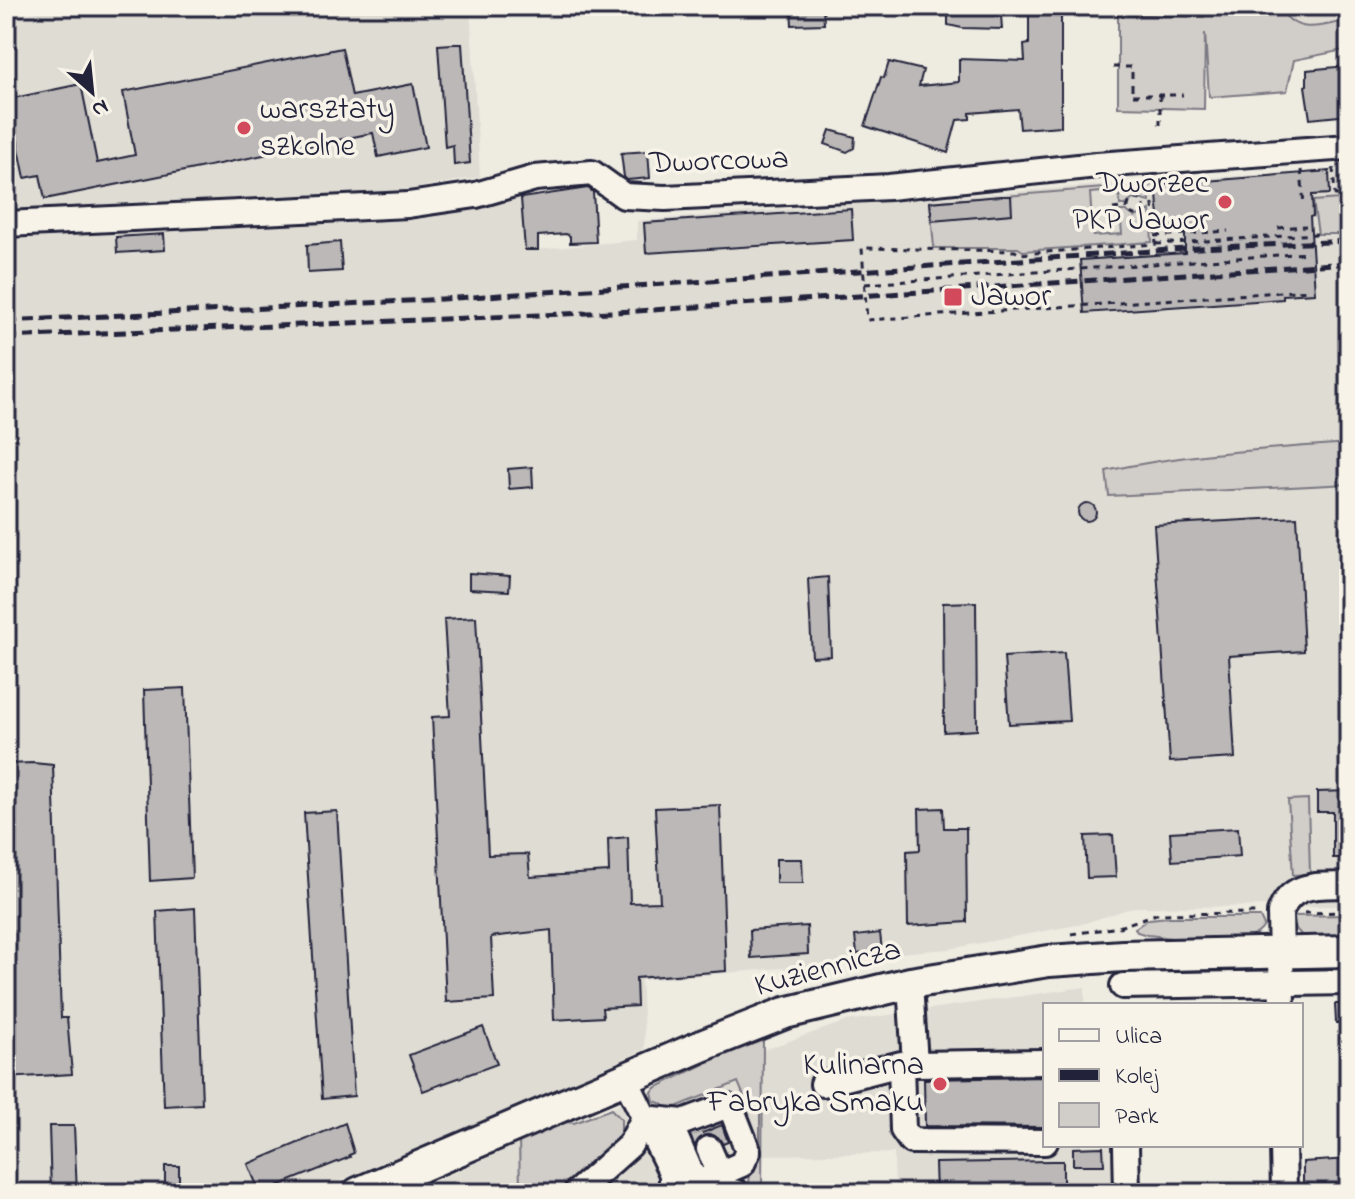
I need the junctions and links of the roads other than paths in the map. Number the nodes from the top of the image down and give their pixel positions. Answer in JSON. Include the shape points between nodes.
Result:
{"nodes":[{"id":1,"x":1341,"y":156,"type":"edge"},
{"id":2,"x":6,"y":224,"type":"edge"},
{"id":3,"x":1349,"y":885,"type":"edge"},
{"id":4,"x":1349,"y":951,"type":"edge"},
{"id":5,"x":1281,"y":952,"type":"junction"},
{"id":6,"x":1123,"y":956,"type":"junction"},
{"id":7,"x":1349,"y":982,"type":"edge"},
{"id":8,"x":910,"y":983,"type":"junction"},
{"id":9,"x":1282,"y":994,"type":"edge"},
{"id":10,"x":1123,"y":996,"type":"edge"},
{"id":11,"x":1043,"y":1062,"type":"edge"},
{"id":12,"x":908,"y":1064,"type":"junction"},
{"id":13,"x":626,"y":1080,"type":"junction"},
{"id":14,"x":823,"y":1084,"type":"dead end"},
{"id":15,"x":644,"y":1118,"type":"junction"},
{"id":16,"x":702,"y":1131,"type":"junction"},
{"id":17,"x":1043,"y":1142,"type":"edge"},
{"id":18,"x":1126,"y":1147,"type":"edge"},
{"id":19,"x":1283,"y":1147,"type":"edge"},
{"id":20,"x":717,"y":1175,"type":"junction"},
{"id":21,"x":672,"y":1184,"type":"edge"},
{"id":22,"x":358,"y":1193,"type":"edge"},
{"id":23,"x":576,"y":1193,"type":"edge"},
{"id":24,"x":737,"y":1193,"type":"edge"},
{"id":25,"x":1127,"y":1193,"type":"edge"},
{"id":26,"x":1284,"y":1193,"type":"edge"}],
"edges":[{"from":1,"to":2,"type":"street","name":"Dworcowa","via":[[1097,165],[889,187],[643,199],[624,196],[592,173],[535,178],[476,195],[408,205]]},
{"from":3,"to":5,"type":"street","via":[[1296,890],[1280,913]]},
{"from":4,"to":5,"type":"main road","name":"Kuziennicza"},
{"from":5,"to":6,"type":"main road","name":"Kuziennicza"},
{"from":5,"to":9,"type":"street"},
{"from":6,"to":8,"type":"main road","name":"Kuziennicza","via":[[1049,961]]},
{"from":6,"to":10,"type":"street"},
{"from":7,"to":9,"type":"street"},
{"from":8,"to":12,"type":"street"},
{"from":8,"to":13,"type":"main road","name":"Kuziennicza","via":[[785,1013]]},
{"from":9,"to":10,"type":"street"},
{"from":11,"to":12,"type":"street"},
{"from":12,"to":14,"type":"street"},
{"from":12,"to":17,"type":"street","via":[[903,1130],[911,1141]]},
{"from":13,"to":15,"type":"street"},
{"from":13,"to":22,"type":"main road","name":"Kuziennicza"},
{"from":15,"to":16,"type":"street"},
{"from":15,"to":21,"type":"street"},
{"from":15,"to":23,"type":"street","via":[[630,1145]]},
{"from":16,"to":20,"type":"street"},
{"from":16,"to":20,"type":"street"},
{"from":16,"to":20,"type":"street","via":[[726,1106],[740,1127],[748,1151]]},
{"from":18,"to":25,"type":"street"},
{"from":19,"to":26,"type":"street"},
{"from":20,"to":21,"type":"street"},
{"from":20,"to":24,"type":"street"}]}
